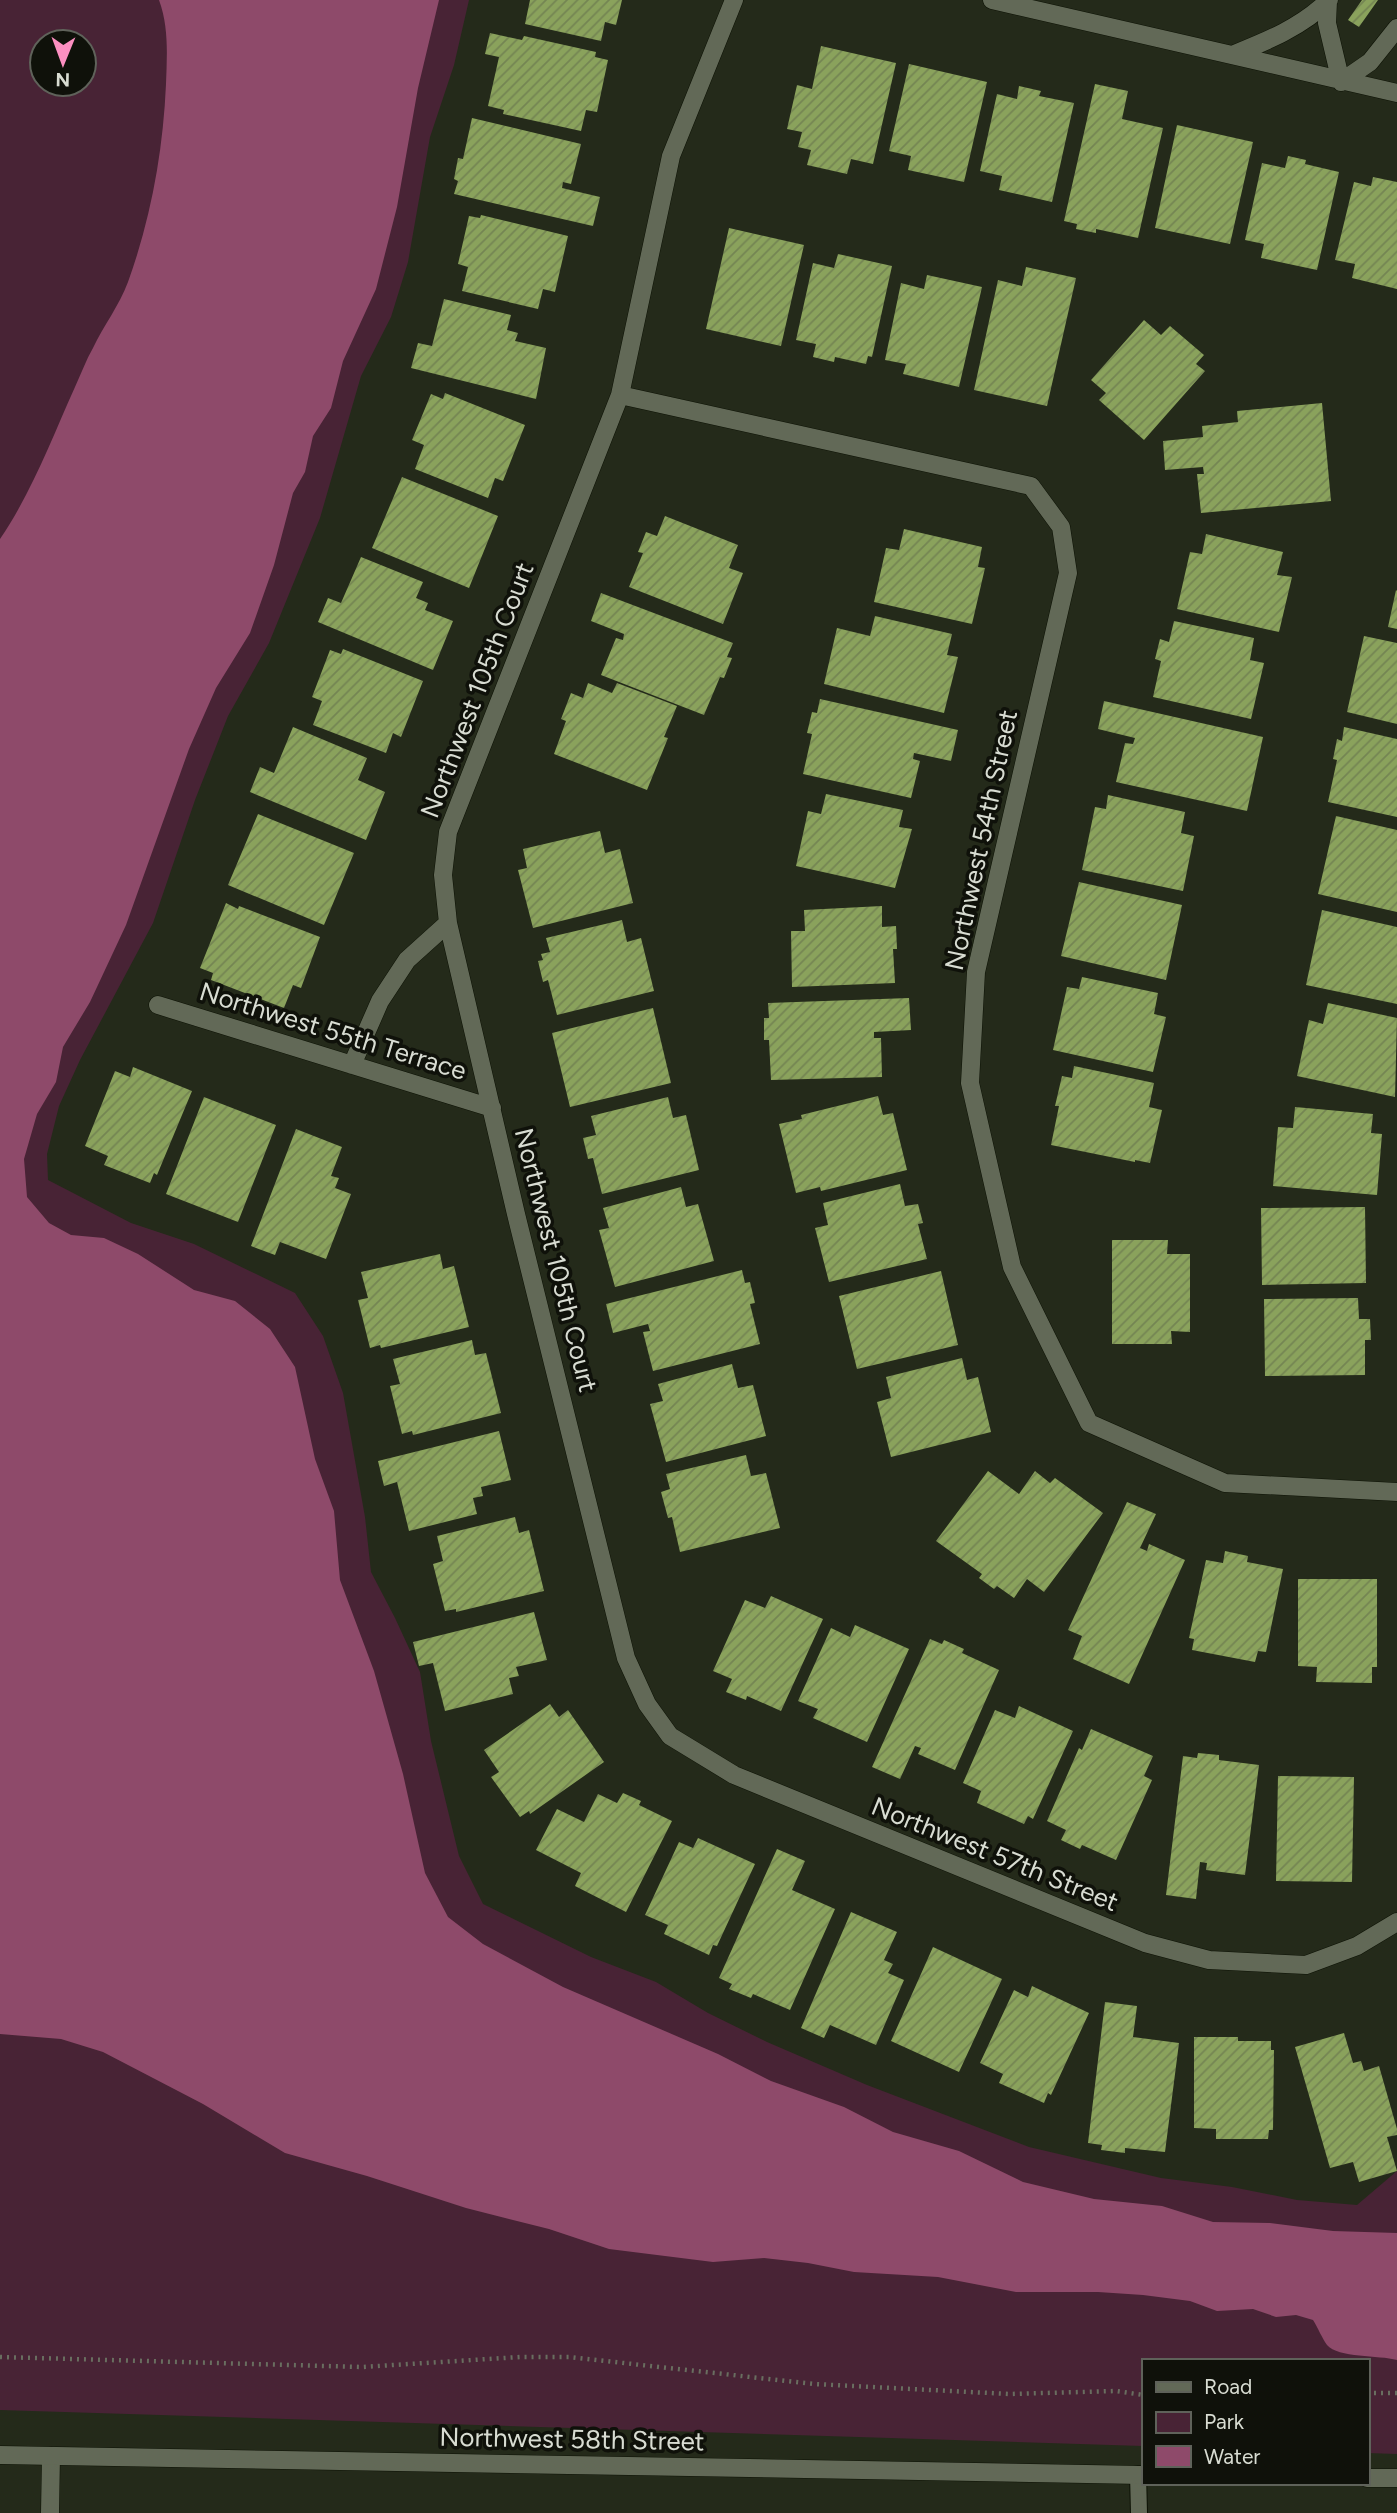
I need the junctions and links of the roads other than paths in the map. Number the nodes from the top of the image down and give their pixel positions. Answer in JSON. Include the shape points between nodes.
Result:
{"nodes":[{"id":1,"x":734,"y":0,"type":"edge"},
{"id":2,"x":992,"y":0,"type":"edge"},
{"id":3,"x":1328,"y":1,"type":"edge"},
{"id":4,"x":1397,"y":28,"type":"edge"},
{"id":5,"x":1232,"y":55,"type":"junction"},
{"id":6,"x":1341,"y":82,"type":"junction"},
{"id":7,"x":1397,"y":93,"type":"edge"},
{"id":8,"x":620,"y":395,"type":"junction"},
{"id":9,"x":448,"y":923,"type":"junction"},
{"id":10,"x":158,"y":1005,"type":"dead end"},
{"id":11,"x":352,"y":1065,"type":"junction"},
{"id":12,"x":492,"y":1108,"type":"junction"},
{"id":13,"x":1397,"y":1492,"type":"edge"},
{"id":14,"x":626,"y":1658,"type":"joint"},
{"id":15,"x":1397,"y":1922,"type":"edge"},
{"id":16,"x":0,"y":2455,"type":"edge"},
{"id":17,"x":51,"y":2456,"type":"junction"},
{"id":18,"x":1141,"y":2474,"type":"edge"},
{"id":19,"x":1369,"y":2478,"type":"edge"},
{"id":20,"x":1397,"y":2478,"type":"edge"},
{"id":21,"x":50,"y":2513,"type":"edge"},
{"id":22,"x":1139,"y":2513,"type":"edge"}],
"edges":[{"from":1,"to":8,"type":"street","name":"Northwest 105th Court","via":[[671,156]]},
{"from":2,"to":5,"type":"street"},
{"from":3,"to":5,"type":"street","via":[[1279,36]]},
{"from":3,"to":6,"type":"street","via":[[1326,23]]},
{"from":4,"to":6,"type":"street","via":[[1370,62]]},
{"from":5,"to":6,"type":"street"},
{"from":6,"to":7,"type":"street"},
{"from":8,"to":9,"type":"street","name":"Northwest 105th Court","via":[[448,832],[443,875]]},
{"from":8,"to":13,"type":"street","name":"Northwest 54th Street","via":[[1031,486],[1061,527],[1068,573],[976,972],[970,1083],[1012,1267],[1088,1423],[1225,1483]]},
{"from":9,"to":11,"type":"street","via":[[407,960],[380,1001]]},
{"from":9,"to":12,"type":"street","name":"Northwest 105th Court"},
{"from":10,"to":11,"type":"street","name":"Northwest 55th Terrace"},
{"from":11,"to":12,"type":"street","name":"Northwest 55th Terrace"},
{"from":12,"to":14,"type":"street","name":"Northwest 105th Court"},
{"from":14,"to":15,"type":"street","name":"Northwest 57th Street","via":[[647,1704],[670,1736],[734,1775],[1145,1943],[1209,1960],[1306,1965],[1357,1946]]},
{"from":16,"to":17,"type":"street","name":"Northwest 58th Street"},
{"from":17,"to":18,"type":"street","name":"Northwest 58th Street"},
{"from":17,"to":21,"type":"street"},
{"from":18,"to":22,"type":"lane"},
{"from":19,"to":20,"type":"street"}]}
